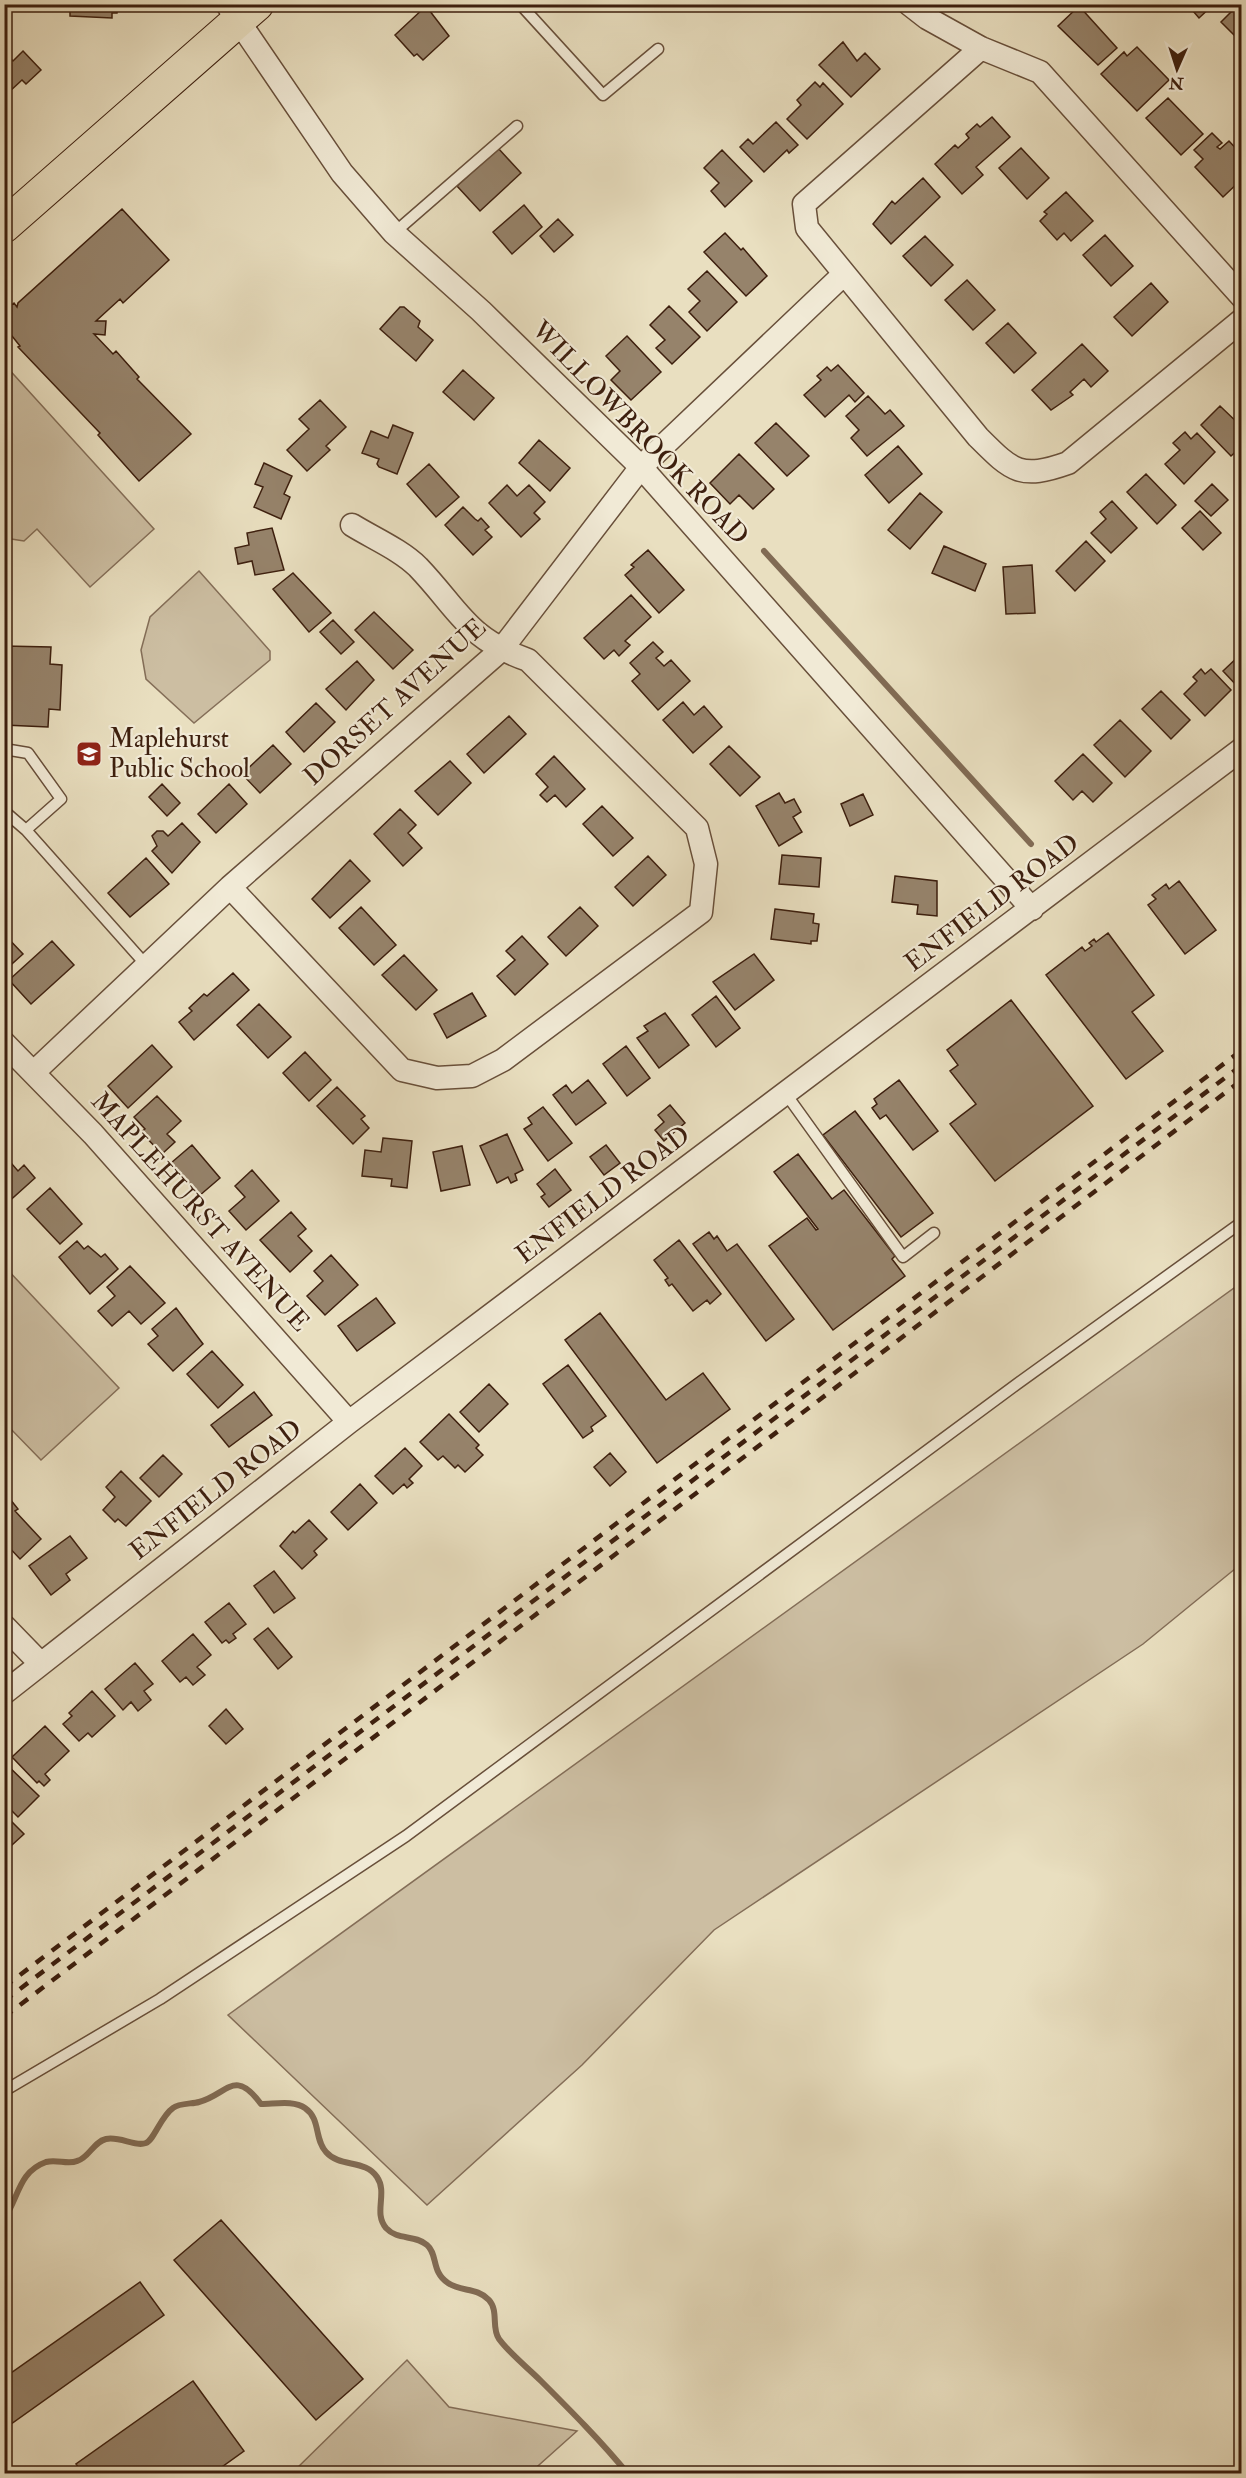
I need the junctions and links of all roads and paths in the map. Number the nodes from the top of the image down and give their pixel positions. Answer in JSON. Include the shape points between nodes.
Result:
{"nodes":[{"id":1,"x":520,"y":4,"type":"edge"},
{"id":2,"x":909,"y":4,"type":"edge"},
{"id":3,"x":241,"y":10,"type":"edge"},
{"id":4,"x":981,"y":48,"type":"junction"},
{"id":5,"x":658,"y":50,"type":"dead end"},
{"id":6,"x":517,"y":126,"type":"dead end"},
{"id":7,"x":4,"y":226,"type":"edge"},
{"id":8,"x":394,"y":233,"type":"junction"},
{"id":9,"x":844,"y":274,"type":"junction"},
{"id":10,"x":1242,"y":297,"type":"edge"},
{"id":11,"x":1242,"y":320,"type":"edge"},
{"id":12,"x":641,"y":467,"type":"junction"},
{"id":13,"x":352,"y":525,"type":"dead end"},
{"id":14,"x":501,"y":650,"type":"junction"},
{"id":15,"x":4,"y":749,"type":"edge"},
{"id":16,"x":1242,"y":749,"type":"edge"},
{"id":17,"x":4,"y":811,"type":"edge"},
{"id":18,"x":26,"y":830,"type":"junction"},
{"id":19,"x":230,"y":887,"type":"junction"},
{"id":20,"x":1032,"y":909,"type":"junction"},
{"id":21,"x":147,"y":966,"type":"junction"},
{"id":22,"x":4,"y":1043,"type":"edge"},
{"id":23,"x":34,"y":1072,"type":"junction"},
{"id":24,"x":786,"y":1094,"type":"junction"},
{"id":25,"x":1242,"y":1222,"type":"edge"},
{"id":26,"x":934,"y":1233,"type":"dead end"},
{"id":27,"x":349,"y":1422,"type":"junction"},
{"id":28,"x":4,"y":1626,"type":"edge"},
{"id":29,"x":40,"y":1663,"type":"junction"},
{"id":30,"x":4,"y":1693,"type":"edge"},
{"id":31,"x":4,"y":2091,"type":"edge"}],
"edges":[{"from":1,"to":5,"type":"lane","via":[[603,95]]},
{"from":2,"to":4,"type":"street"},
{"from":3,"to":7,"type":"main road"},
{"from":3,"to":8,"type":"street","name":"WILLOWBROOK ROAD","via":[[342,173]]},
{"from":4,"to":9,"type":"street","via":[[804,204],[807,228]]},
{"from":4,"to":10,"type":"street","via":[[1040,72]]},
{"from":6,"to":8,"type":"lane"},
{"from":8,"to":12,"type":"street","name":"WILLOWBROOK ROAD","via":[[481,311]]},
{"from":9,"to":11,"type":"street","via":[[978,437],[1007,466],[1039,474],[1068,463]]},
{"from":9,"to":12,"type":"street","name":"DORSET AVENUE"},
{"from":12,"to":14,"type":"street","name":"DORSET AVENUE"},
{"from":12,"to":20,"type":"street","name":"WILLOWBROOK ROAD"},
{"from":13,"to":14,"type":"street","via":[[416,566],[470,629]]},
{"from":14,"to":19,"type":"street","name":"DORSET AVENUE"},
{"from":14,"to":19,"type":"street","via":[[528,660],[697,828],[706,864],[701,912],[503,1060],[472,1076],[437,1078],[402,1070]]},
{"from":15,"to":18,"type":"lane","via":[[28,753],[61,799]]},
{"from":16,"to":20,"type":"street","name":"ENFIELD ROAD"},
{"from":17,"to":18,"type":"lane"},
{"from":18,"to":21,"type":"lane"},
{"from":19,"to":21,"type":"street","name":"DORSET AVENUE"},
{"from":20,"to":24,"type":"street","name":"ENFIELD ROAD"},
{"from":21,"to":23,"type":"street","name":"DORSET AVENUE"},
{"from":22,"to":23,"type":"street","name":"MAPLEHURST AVENUE"},
{"from":23,"to":27,"type":"street","name":"MAPLEHURST AVENUE"},
{"from":24,"to":26,"type":"lane","via":[[903,1257]]},
{"from":24,"to":27,"type":"street","name":"ENFIELD ROAD"},
{"from":25,"to":31,"type":"lane","via":[[406,1836],[160,1999]]},
{"from":27,"to":29,"type":"street","name":"ENFIELD ROAD"},
{"from":28,"to":29,"type":"street"},
{"from":29,"to":30,"type":"street","name":"ENFIELD ROAD"}]}
